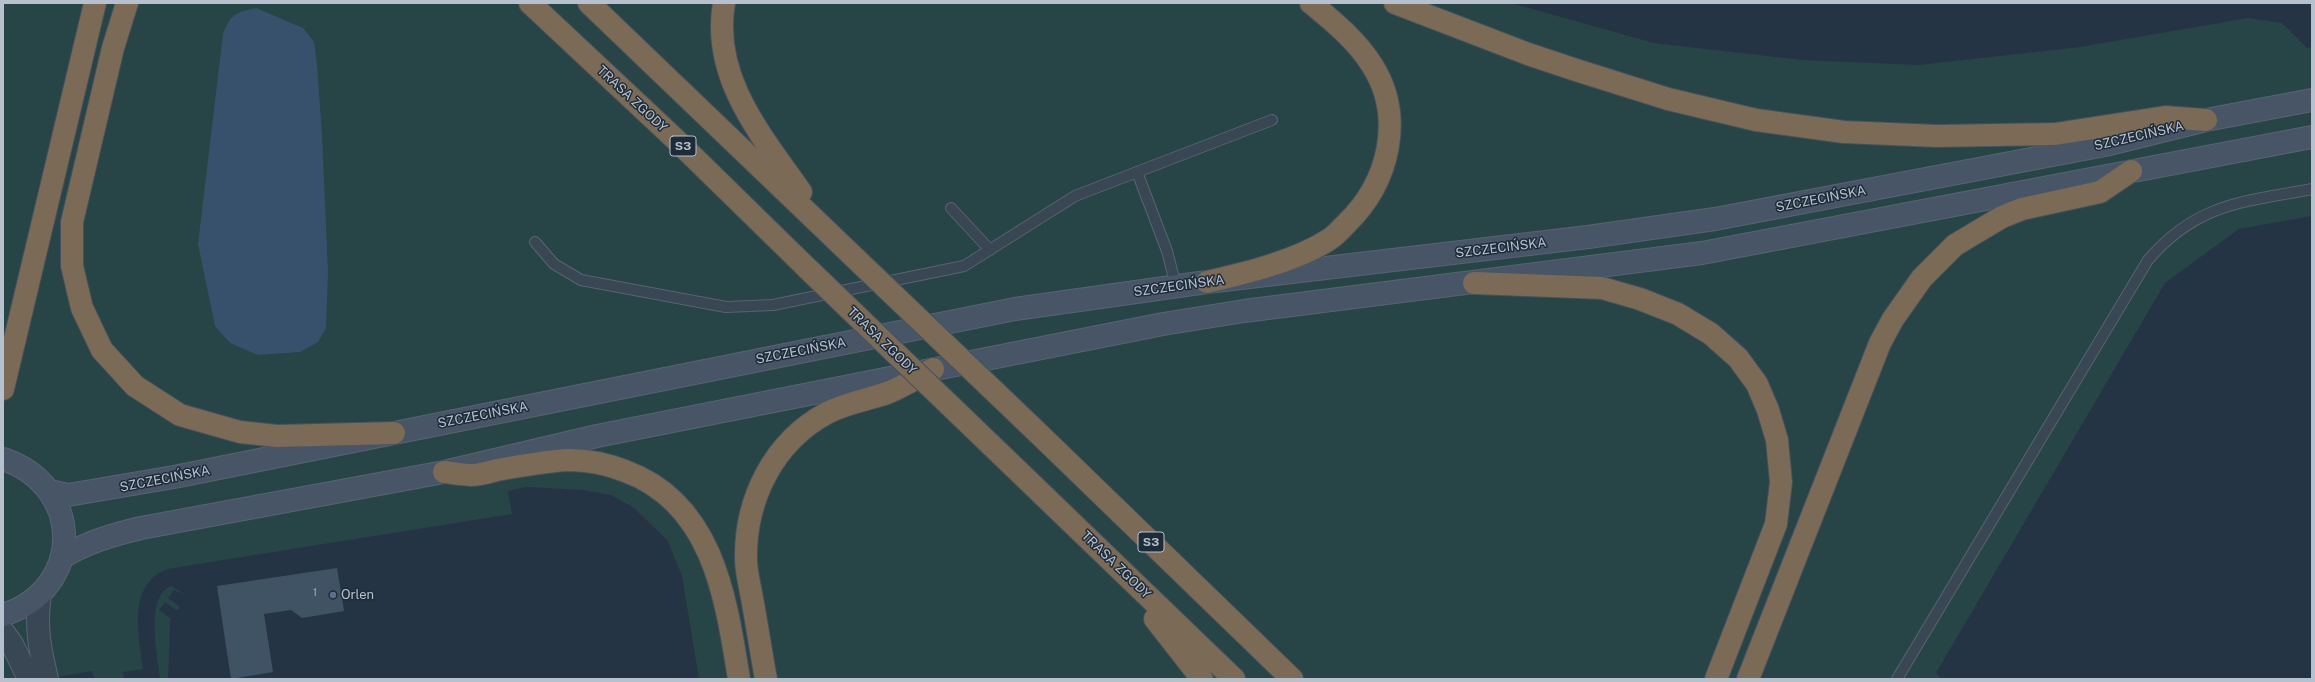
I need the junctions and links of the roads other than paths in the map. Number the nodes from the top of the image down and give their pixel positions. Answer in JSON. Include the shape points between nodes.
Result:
{"nodes":[{"id":1,"x":95,"y":3,"type":"edge"},
{"id":2,"x":127,"y":3,"type":"edge"},
{"id":3,"x":524,"y":3,"type":"edge"},
{"id":4,"x":530,"y":3,"type":"edge"},
{"id":5,"x":590,"y":3,"type":"edge"},
{"id":6,"x":724,"y":3,"type":"edge"},
{"id":7,"x":1311,"y":3,"type":"edge"},
{"id":8,"x":1394,"y":3,"type":"edge"},
{"id":9,"x":555,"y":26,"type":"junction"},
{"id":10,"x":2312,"y":100,"type":"edge"},
{"id":11,"x":1272,"y":120,"type":"dead end"},
{"id":12,"x":2206,"y":120,"type":"junction"},
{"id":13,"x":2312,"y":137,"type":"edge"},
{"id":14,"x":2131,"y":171,"type":"junction"},
{"id":15,"x":1137,"y":172,"type":"junction"},
{"id":16,"x":2312,"y":189,"type":"edge"},
{"id":17,"x":951,"y":208,"type":"dead end"},
{"id":18,"x":829,"y":232,"type":"junction"},
{"id":19,"x":535,"y":242,"type":"dead end"},
{"id":20,"x":990,"y":250,"type":"junction"},
{"id":21,"x":1207,"y":282,"type":"junction"},
{"id":22,"x":1474,"y":283,"type":"junction"},
{"id":23,"x":1176,"y":286,"type":"junction"},
{"id":24,"x":933,"y":369,"type":"junction"},
{"id":25,"x":3,"y":389,"type":"edge"},
{"id":26,"x":394,"y":433,"type":"junction"},
{"id":27,"x":3,"y":459,"type":"edge"},
{"id":28,"x":444,"y":472,"type":"junction"},
{"id":29,"x":50,"y":491,"type":"junction"},
{"id":30,"x":1090,"y":540,"type":"junction"},
{"id":31,"x":62,"y":558,"type":"junction"},
{"id":32,"x":40,"y":595,"type":"junction"},
{"id":33,"x":3,"y":615,"type":"edge"},
{"id":34,"x":3,"y":632,"type":"edge"},
{"id":35,"x":1264,"y":652,"type":"junction"},
{"id":36,"x":29,"y":679,"type":"edge"},
{"id":37,"x":47,"y":679,"type":"edge"},
{"id":38,"x":739,"y":679,"type":"edge"},
{"id":39,"x":766,"y":679,"type":"edge"},
{"id":40,"x":1202,"y":679,"type":"edge"},
{"id":41,"x":1234,"y":679,"type":"edge"},
{"id":42,"x":1292,"y":679,"type":"edge"},
{"id":43,"x":1299,"y":679,"type":"edge"},
{"id":44,"x":1716,"y":679,"type":"edge"},
{"id":45,"x":1748,"y":679,"type":"edge"},
{"id":46,"x":1898,"y":679,"type":"edge"}],
"edges":[{"from":1,"to":25,"type":"highway"},
{"from":2,"to":26,"type":"highway","via":[[113,48],[72,222],[72,266],[82,308],[102,350],[135,386],[180,415],[225,428],[277,436]]},
{"from":3,"to":9,"type":"highway"},
{"from":4,"to":9,"type":"highway","name":"TRASA ZGODY","number":"S3"},
{"from":5,"to":18,"type":"highway","number":"S3"},
{"from":6,"to":18,"type":"highway","via":[[724,54],[739,100]]},
{"from":7,"to":21,"type":"highway","via":[[1346,30],[1372,66],[1385,96],[1388,118],[1390,141],[1384,166],[1376,186],[1359,211],[1330,239],[1267,266]]},
{"from":8,"to":12,"type":"highway","via":[[1576,70],[1668,98],[1756,120],[1844,132],[1937,136],[2055,134],[2165,117]]},
{"from":9,"to":30,"type":"highway","name":"TRASA ZGODY","number":"S3","bridge":true},
{"from":10,"to":12,"type":"main road","name":"SZCZECIŃSKA"},
{"from":11,"to":15,"type":"lane"},
{"from":12,"to":21,"type":"main road","name":"SZCZECIŃSKA","via":[[2105,145],[1700,221],[1588,238]]},
{"from":13,"to":14,"type":"main road"},
{"from":14,"to":22,"type":"main road","via":[[1702,252]]},
{"from":14,"to":45,"type":"highway","via":[[2100,192],[2022,209],[1988,224],[1954,245],[1922,278],[1893,319],[1880,344]]},
{"from":15,"to":20,"type":"lane","via":[[1075,196]]},
{"from":15,"to":23,"type":"lane","via":[[1167,251]]},
{"from":16,"to":46,"type":"lane","via":[[2222,206],[2172,234],[2148,260]]},
{"from":17,"to":20,"type":"lane"},
{"from":18,"to":35,"type":"highway","number":"S3","bridge":true},
{"from":19,"to":20,"type":"lane","via":[[554,264],[581,280],[726,307],[773,304],[964,266]]},
{"from":21,"to":23,"type":"main road","name":"SZCZECIŃSKA"},
{"from":22,"to":24,"type":"main road","via":[[1230,313]]},
{"from":22,"to":44,"type":"highway","via":[[1602,288],[1640,300],[1678,314],[1711,334],[1738,358],[1757,384],[1777,440],[1781,482],[1776,524]]},
{"from":23,"to":26,"type":"main road","name":"SZCZECIŃSKA","via":[[1015,309]]},
{"from":24,"to":28,"type":"main road","via":[[597,436]]},
{"from":24,"to":39,"type":"highway","via":[[888,392],[844,405],[810,423],[788,444],[768,471],[748,519],[746,560]]},
{"from":26,"to":29,"type":"main road","name":"SZCZECIŃSKA","via":[[104,490],[68,495]]},
{"from":27,"to":29,"type":"main road","via":[[21,466],[37,477]]},
{"from":28,"to":31,"type":"main road","via":[[126,532],[97,539],[78,547]]},
{"from":28,"to":38,"type":"highway","via":[[471,475],[542,463],[592,461],[636,475],[653,485],[686,513],[708,549],[723,594]]},
{"from":29,"to":31,"type":"main road","via":[[59,510],[64,530]]},
{"from":30,"to":40,"type":"highway"},
{"from":30,"to":41,"type":"highway","name":"TRASA ZGODY","number":"S3"},
{"from":31,"to":32,"type":"main road","via":[[49,584]]},
{"from":32,"to":33,"type":"main road","via":[[28,604]]},
{"from":32,"to":37,"type":"street","via":[[36,617],[37,634]]},
{"from":34,"to":36,"type":"street","via":[[12,644]]},
{"from":35,"to":42,"type":"highway","number":"S3"},
{"from":35,"to":43,"type":"highway"}]}
